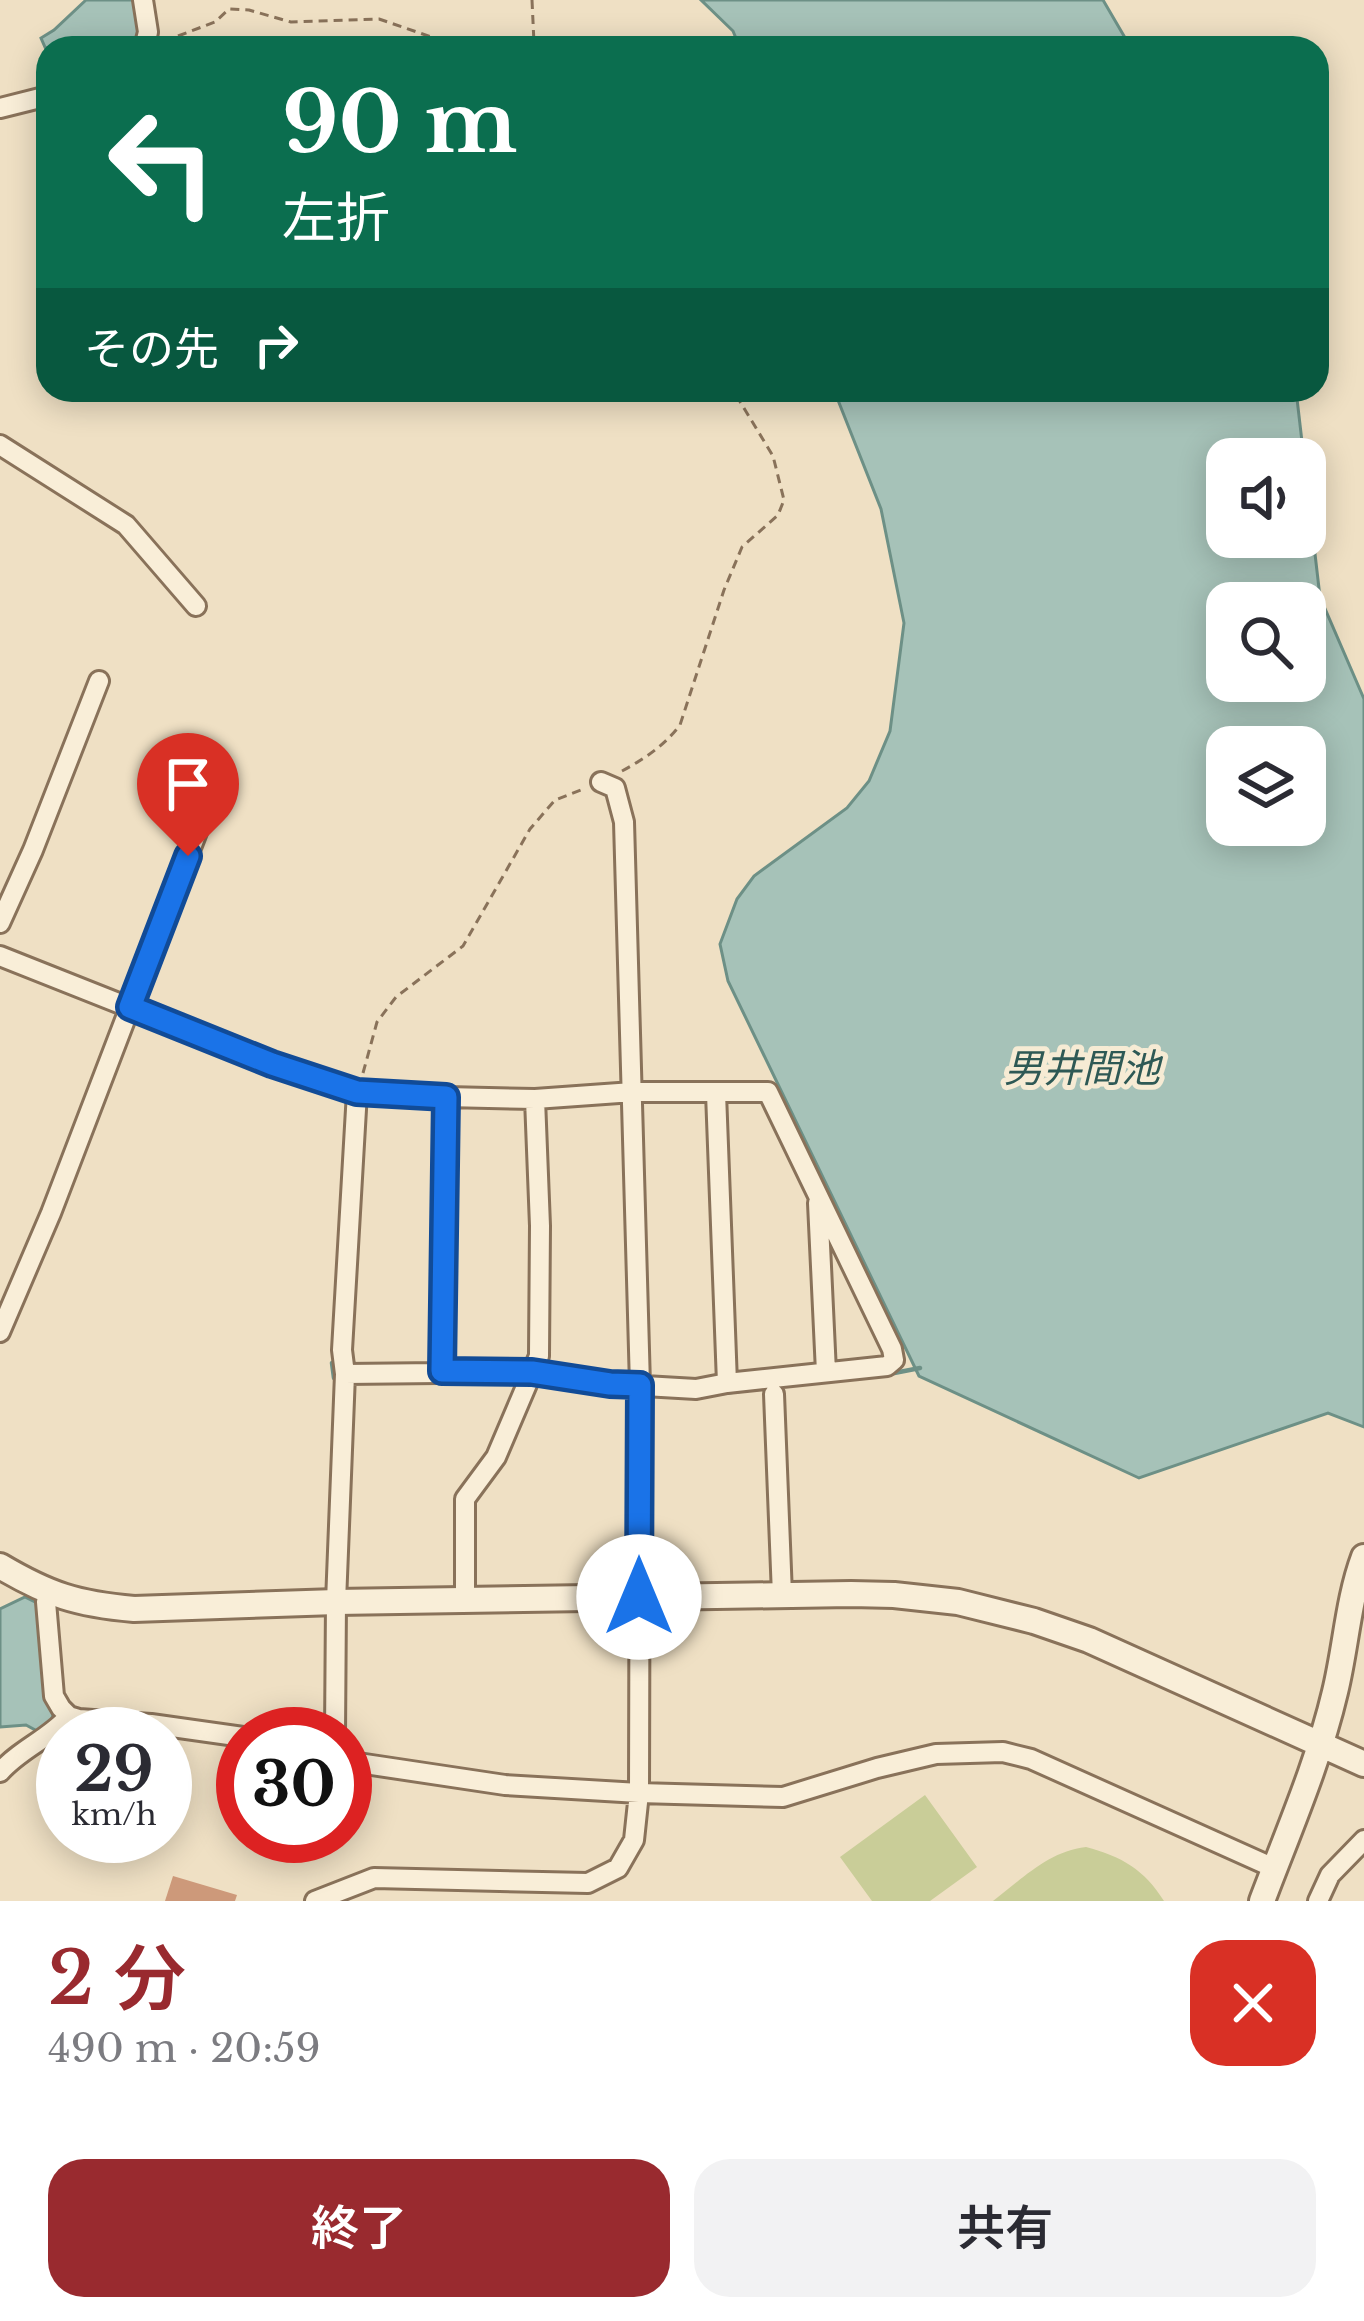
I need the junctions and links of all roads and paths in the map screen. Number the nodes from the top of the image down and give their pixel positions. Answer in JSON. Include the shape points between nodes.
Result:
{"nodes":[{"id":1,"x":143,"y":0,"type":"edge"},
{"id":2,"x":532,"y":0,"type":"edge"},
{"id":3,"x":147,"y":36,"type":"edge"},
{"id":4,"x":178,"y":36,"type":"dead end"},
{"id":5,"x":429,"y":36,"type":"edge"},
{"id":6,"x":534,"y":36,"type":"edge"},
{"id":7,"x":36,"y":99,"type":"edge"},
{"id":8,"x":0,"y":108,"type":"edge"},
{"id":9,"x":740,"y":402,"type":"edge"},
{"id":10,"x":0,"y":445,"type":"edge"},
{"id":11,"x":196,"y":607,"type":"dead end"},
{"id":12,"x":99,"y":681,"type":"dead end"},
{"id":13,"x":217,"y":780,"type":"dead end"},
{"id":14,"x":601,"y":782,"type":"junction"},
{"id":15,"x":0,"y":922,"type":"edge"},
{"id":16,"x":0,"y":956,"type":"edge"},
{"id":17,"x":130,"y":1007,"type":"junction"},
{"id":18,"x":357,"y":1092,"type":"junction"},
{"id":19,"x":633,"y":1092,"type":"junction"},
{"id":20,"x":716,"y":1093,"type":"junction"},
{"id":21,"x":446,"y":1097,"type":"junction"},
{"id":22,"x":535,"y":1099,"type":"junction"},
{"id":23,"x":818,"y":1194,"type":"junction"},
{"id":24,"x":0,"y":1332,"type":"edge"},
{"id":25,"x":442,"y":1371,"type":"junction"},
{"id":26,"x":532,"y":1372,"type":"junction"},
{"id":27,"x":826,"y":1372,"type":"junction"},
{"id":28,"x":345,"y":1374,"type":"junction"},
{"id":29,"x":727,"y":1383,"type":"junction"},
{"id":30,"x":640,"y":1385,"type":"junction"},
{"id":31,"x":774,"y":1394,"type":"dead end"},
{"id":32,"x":1364,"y":1557,"type":"edge"},
{"id":33,"x":0,"y":1566,"type":"edge"},
{"id":34,"x":49,"y":1592,"type":"junction"},
{"id":35,"x":782,"y":1595,"type":"junction"},
{"id":36,"x":639,"y":1597,"type":"junction"},
{"id":37,"x":465,"y":1601,"type":"junction"},
{"id":38,"x":336,"y":1602,"type":"junction"},
{"id":39,"x":62,"y":1707,"type":"edge"},
{"id":40,"x":335,"y":1707,"type":"edge"},
{"id":41,"x":36,"y":1743,"type":"edge"},
{"id":42,"x":1322,"y":1744,"type":"junction"},
{"id":43,"x":1364,"y":1764,"type":"edge"},
{"id":44,"x":372,"y":1765,"type":"edge"},
{"id":45,"x":0,"y":1772,"type":"edge"},
{"id":46,"x":639,"y":1793,"type":"junction"},
{"id":47,"x":1364,"y":1840,"type":"edge"},
{"id":48,"x":1274,"y":1868,"type":"junction"},
{"id":49,"x":314,"y":1901,"type":"edge"},
{"id":50,"x":1262,"y":1901,"type":"edge"},
{"id":51,"x":1318,"y":1901,"type":"edge"}],
"edges":[{"from":1,"to":3,"type":"street"},
{"from":2,"to":6,"type":"path"},
{"from":4,"to":5,"type":"path","via":[[229,9],[291,22],[379,19]]},
{"from":7,"to":8,"type":"street"},
{"from":9,"to":14,"type":"path","via":[[773,456],[784,500],[742,547],[680,725],[646,758]]},
{"from":10,"to":11,"type":"street","via":[[126,525]]},
{"from":12,"to":15,"type":"street"},
{"from":13,"to":17,"type":"street"},
{"from":14,"to":18,"type":"path","via":[[555,800],[463,946],[377,1022]]},
{"from":14,"to":19,"type":"street","via":[[615,788],[625,822]]},
{"from":16,"to":17,"type":"street"},
{"from":17,"to":18,"type":"street"},
{"from":17,"to":24,"type":"street"},
{"from":18,"to":21,"type":"street"},
{"from":18,"to":28,"type":"street"},
{"from":19,"to":20,"type":"street"},
{"from":19,"to":22,"type":"street"},
{"from":19,"to":30,"type":"street"},
{"from":20,"to":23,"type":"street","via":[[768,1092]]},
{"from":20,"to":29,"type":"street"},
{"from":21,"to":22,"type":"street"},
{"from":21,"to":25,"type":"street"},
{"from":22,"to":26,"type":"street","via":[[539,1356]]},
{"from":23,"to":27,"type":"street"},
{"from":23,"to":27,"type":"street","via":[[894,1360]]},
{"from":25,"to":26,"type":"street"},
{"from":25,"to":28,"type":"street"},
{"from":26,"to":30,"type":"street"},
{"from":26,"to":37,"type":"street","via":[[496,1456],[465,1499]]},
{"from":27,"to":29,"type":"street"},
{"from":28,"to":38,"type":"street"},
{"from":29,"to":30,"type":"street"},
{"from":30,"to":36,"type":"street"},
{"from":31,"to":35,"type":"street"},
{"from":32,"to":42,"type":"street"},
{"from":33,"to":34,"type":"street"},
{"from":34,"to":38,"type":"street","via":[[134,1609]]},
{"from":34,"to":39,"type":"street","via":[[54,1696]]},
{"from":35,"to":36,"type":"street"},
{"from":35,"to":42,"type":"street","via":[[894,1595],[1001,1611],[1089,1640]]},
{"from":36,"to":37,"type":"street"},
{"from":36,"to":46,"type":"street"},
{"from":37,"to":38,"type":"street"},
{"from":38,"to":40,"type":"street"},
{"from":41,"to":45,"type":"street"},
{"from":42,"to":43,"type":"street"},
{"from":42,"to":48,"type":"street"},
{"from":44,"to":46,"type":"street"},
{"from":46,"to":48,"type":"street","via":[[782,1797],[936,1754],[1003,1752]]},
{"from":46,"to":49,"type":"street","via":[[634,1840],[618,1868],[589,1883],[374,1878]]},
{"from":47,"to":51,"type":"street","via":[[1330,1875]]},
{"from":48,"to":50,"type":"street"}]}
